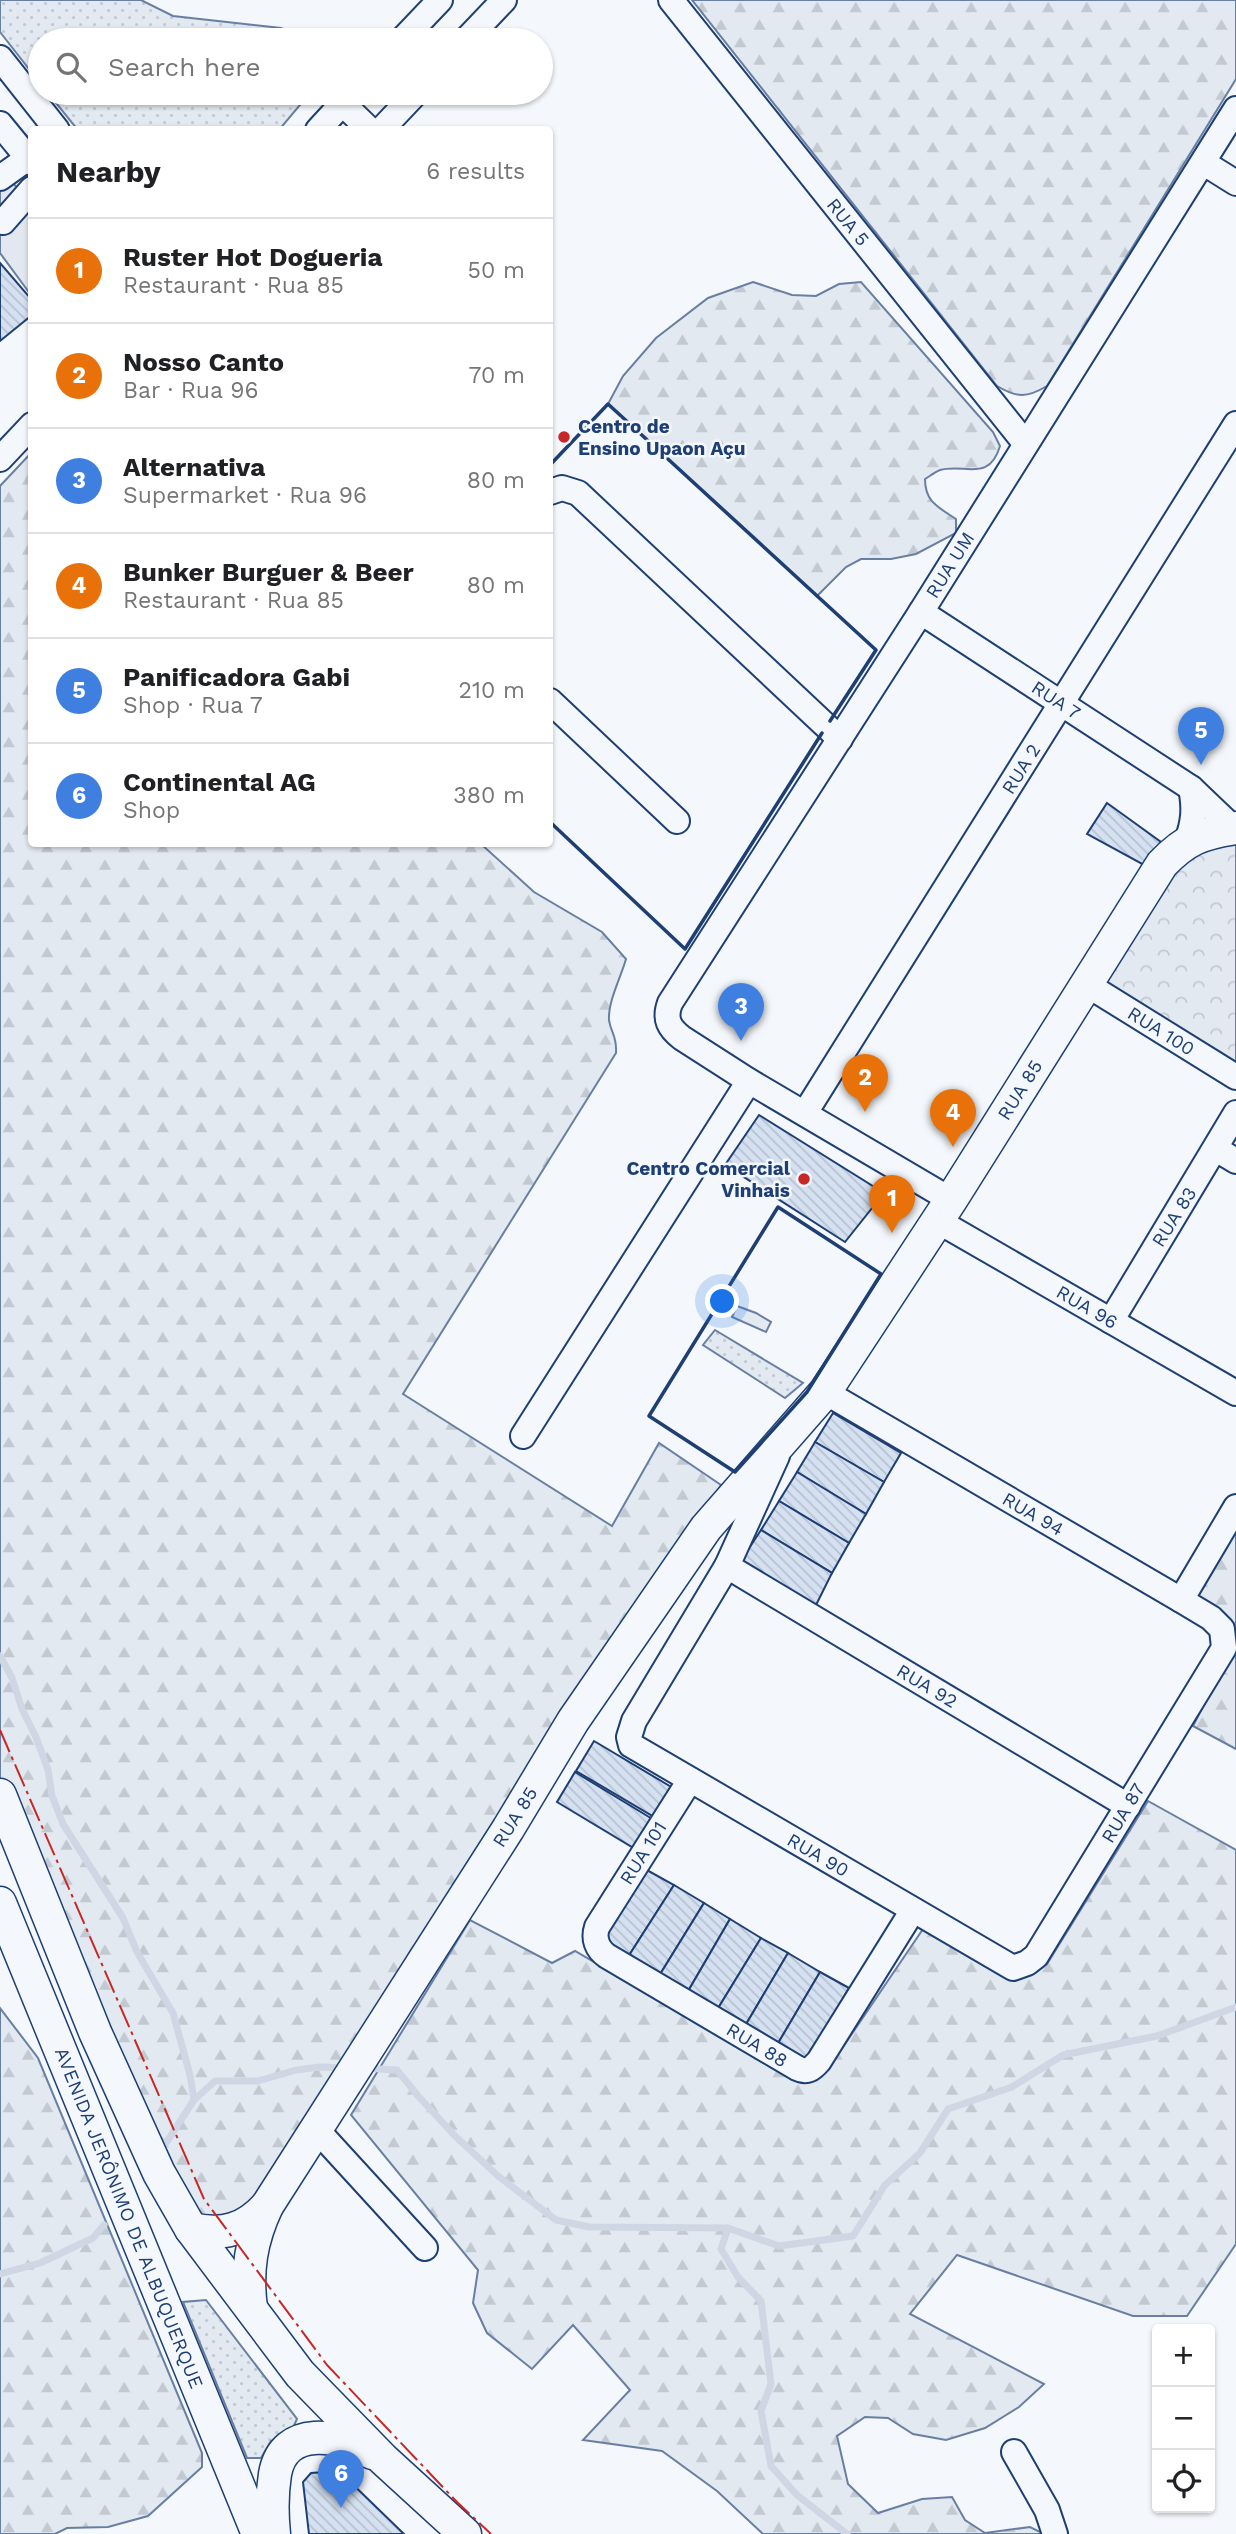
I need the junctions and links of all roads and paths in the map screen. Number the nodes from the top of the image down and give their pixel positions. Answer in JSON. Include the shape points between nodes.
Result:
{"nodes":[{"id":1,"x":440,"y":0,"type":"edge"},
{"id":2,"x":504,"y":0,"type":"edge"},
{"id":3,"x":671,"y":0,"type":"edge"},
{"id":4,"x":413,"y":28,"type":"edge"},
{"id":5,"x":477,"y":28,"type":"edge"},
{"id":6,"x":0,"y":58,"type":"edge"},
{"id":7,"x":28,"y":93,"type":"edge"},
{"id":8,"x":37,"y":105,"type":"edge"},
{"id":9,"x":341,"y":105,"type":"edge"},
{"id":10,"x":352,"y":105,"type":"edge"},
{"id":11,"x":405,"y":105,"type":"edge"},
{"id":12,"x":1236,"y":109,"type":"edge"},
{"id":13,"x":54,"y":126,"type":"edge"},
{"id":14,"x":322,"y":126,"type":"edge"},
{"id":15,"x":367,"y":126,"type":"edge"},
{"id":16,"x":386,"y":126,"type":"edge"},
{"id":17,"x":2,"y":132,"type":"edge"},
{"id":18,"x":28,"y":159,"type":"edge"},
{"id":19,"x":28,"y":162,"type":"edge"},
{"id":20,"x":1204,"y":163,"type":"junction"},
{"id":21,"x":0,"y":178,"type":"edge"},
{"id":22,"x":1236,"y":183,"type":"edge"},
{"id":23,"x":28,"y":194,"type":"edge"},
{"id":24,"x":3,"y":222,"type":"dead end"},
{"id":25,"x":1236,"y":424,"type":"edge"},
{"id":26,"x":28,"y":429,"type":"edge"},
{"id":27,"x":1025,"y":443,"type":"junction"},
{"id":28,"x":0,"y":459,"type":"edge"},
{"id":29,"x":553,"y":491,"type":"edge"},
{"id":30,"x":921,"y":612,"type":"junction"},
{"id":31,"x":553,"y":704,"type":"edge"},
{"id":32,"x":1062,"y":704,"type":"junction"},
{"id":33,"x":840,"y":739,"type":"junction"},
{"id":34,"x":1191,"y":788,"type":"junction"},
{"id":35,"x":677,"y":821,"type":"dead end"},
{"id":36,"x":1235,"y":828,"type":"edge"},
{"id":37,"x":1187,"y":841,"type":"junction"},
{"id":38,"x":1086,"y":984,"type":"junction"},
{"id":39,"x":667,"y":1021,"type":"joint"},
{"id":40,"x":1236,"y":1077,"type":"edge"},
{"id":41,"x":749,"y":1081,"type":"junction"},
{"id":42,"x":805,"y":1113,"type":"junction"},
{"id":43,"x":1236,"y":1113,"type":"edge"},
{"id":44,"x":1226,"y":1155,"type":"edge"},
{"id":45,"x":945,"y":1210,"type":"junction"},
{"id":46,"x":1111,"y":1321,"type":"junction"},
{"id":47,"x":825,"y":1392,"type":"junction"},
{"id":48,"x":1236,"y":1393,"type":"edge"},
{"id":49,"x":523,"y":1436,"type":"dead end"},
{"id":50,"x":783,"y":1443,"type":"junction"},
{"id":51,"x":1236,"y":1507,"type":"edge"},
{"id":52,"x":727,"y":1566,"type":"junction"},
{"id":53,"x":1181,"y":1600,"type":"junction"},
{"id":54,"x":1224,"y":1648,"type":"joint"},
{"id":55,"x":629,"y":1737,"type":"joint"},
{"id":56,"x":690,"y":1780,"type":"junction"},
{"id":57,"x":0,"y":1795,"type":"edge"},
{"id":58,"x":1128,"y":1806,"type":"junction"},
{"id":59,"x":914,"y":1910,"type":"junction"},
{"id":60,"x":3,"y":1917,"type":"edge"},
{"id":61,"x":597,"y":1927,"type":"joint"},
{"id":62,"x":1013,"y":1968,"type":"joint"},
{"id":63,"x":317,"y":2130,"type":"junction"},
{"id":64,"x":267,"y":2206,"type":"junction"},
{"id":65,"x":191,"y":2229,"type":"junction"},
{"id":66,"x":425,"y":2248,"type":"dead end"},
{"id":67,"x":251,"y":2308,"type":"junction"},
{"id":68,"x":1014,"y":2452,"type":"dead end"},
{"id":69,"x":383,"y":2459,"type":"junction"},
{"id":70,"x":258,"y":2534,"type":"edge"},
{"id":71,"x":274,"y":2534,"type":"edge"},
{"id":72,"x":465,"y":2534,"type":"edge"},
{"id":73,"x":1055,"y":2534,"type":"edge"}],
"edges":[{"from":1,"to":4,"type":"street"},
{"from":2,"to":5,"type":"street"},
{"from":3,"to":27,"type":"street","name":"RUA 5"},
{"from":6,"to":7,"type":"street"},
{"from":8,"to":13,"type":"street"},
{"from":9,"to":14,"type":"street"},
{"from":10,"to":15,"type":"street"},
{"from":11,"to":16,"type":"street"},
{"from":12,"to":20,"type":"street","name":"RUA UM"},
{"from":17,"to":18,"type":"street"},
{"from":19,"to":21,"type":"street"},
{"from":20,"to":22,"type":"street"},
{"from":20,"to":27,"type":"street","name":"RUA UM"},
{"from":23,"to":24,"type":"street"},
{"from":25,"to":32,"type":"street","name":"RUA 2"},
{"from":26,"to":28,"type":"street"},
{"from":27,"to":30,"type":"street","name":"RUA UM"},
{"from":29,"to":33,"type":"street","via":[[562,488],[578,494]]},
{"from":30,"to":32,"type":"street","name":"RUA 7"},
{"from":30,"to":33,"type":"street","name":"RUA UM"},
{"from":31,"to":35,"type":"street"},
{"from":32,"to":34,"type":"street","name":"RUA 7"},
{"from":32,"to":42,"type":"street","name":"RUA 2"},
{"from":33,"to":39,"type":"street","name":"RUA UM","via":[[670,1003]]},
{"from":34,"to":36,"type":"street","name":"RUA 7"},
{"from":34,"to":37,"type":"street","via":[[1194,823]]},
{"from":36,"to":37,"type":"main road"},
{"from":37,"to":38,"type":"main road","name":"RUA 85","via":[[1162,864]]},
{"from":38,"to":40,"type":"street","name":"RUA 100"},
{"from":38,"to":45,"type":"main road","name":"RUA 85"},
{"from":39,"to":41,"type":"street","name":"RUA 96","via":[[682,1038]]},
{"from":41,"to":42,"type":"street","name":"RUA 96"},
{"from":41,"to":49,"type":"street"},
{"from":42,"to":45,"type":"street","name":"RUA 96"},
{"from":43,"to":44,"type":"street","name":"RUA 83"},
{"from":44,"to":46,"type":"street","name":"RUA 83"},
{"from":45,"to":46,"type":"street","name":"RUA 96"},
{"from":45,"to":47,"type":"main road","name":"RUA 85"},
{"from":46,"to":48,"type":"street","name":"RUA 96"},
{"from":47,"to":50,"type":"main road","name":"RUA 85"},
{"from":47,"to":53,"type":"street","name":"RUA 94"},
{"from":50,"to":52,"type":"street","name":"RUA 85"},
{"from":50,"to":63,"type":"main road","name":"RUA 85","via":[[680,1563],[573,1721]]},
{"from":51,"to":53,"type":"street"},
{"from":52,"to":55,"type":"street","name":"RUA 85"},
{"from":52,"to":58,"type":"street","name":"RUA 92"},
{"from":53,"to":54,"type":"street","name":"RUA 94","via":[[1222,1629]]},
{"from":54,"to":58,"type":"street","name":"RUA 87"},
{"from":55,"to":56,"type":"street","name":"RUA 90","via":[[637,1750]]},
{"from":56,"to":59,"type":"street","name":"RUA 90"},
{"from":56,"to":61,"type":"street","name":"RUA 101"},
{"from":57,"to":65,"type":"main road","name":"AVENIDA JERÔNIMO DE ALBUQUERQUE","via":[[95,2032],[159,2173]]},
{"from":58,"to":62,"type":"street","name":"RUA 87","via":[[1036,1956]]},
{"from":59,"to":61,"type":"street","name":"RUA 88","via":[[820,2061],[804,2071],[601,1952],[596,1944]]},
{"from":59,"to":62,"type":"street","name":"RUA 90"},
{"from":60,"to":70,"type":"main road","name":"AVENIDA JERÔNIMO DE ALBUQUERQUE"},
{"from":63,"to":64,"type":"main road","name":"RUA 85"},
{"from":63,"to":66,"type":"street"},
{"from":64,"to":65,"type":"main road","name":"RUA 85","via":[[248,2223],[225,2232]]},
{"from":64,"to":67,"type":"main road","name":"RUA 85","via":[[250,2256]]},
{"from":65,"to":67,"type":"main road","name":"AVENIDA JERÔNIMO DE ALBUQUERQUE"},
{"from":67,"to":69,"type":"main road","name":"AVENIDA JERÔNIMO DE ALBUQUERQUE","via":[[300,2374]]},
{"from":68,"to":73,"type":"street","via":[[1047,2510]]},
{"from":69,"to":71,"type":"main road","via":[[342,2440],[308,2438],[293,2444],[275,2473]]},
{"from":69,"to":72,"type":"main road","name":"AVENIDA JERÔNIMO DE ALBUQUERQUE"}]}
